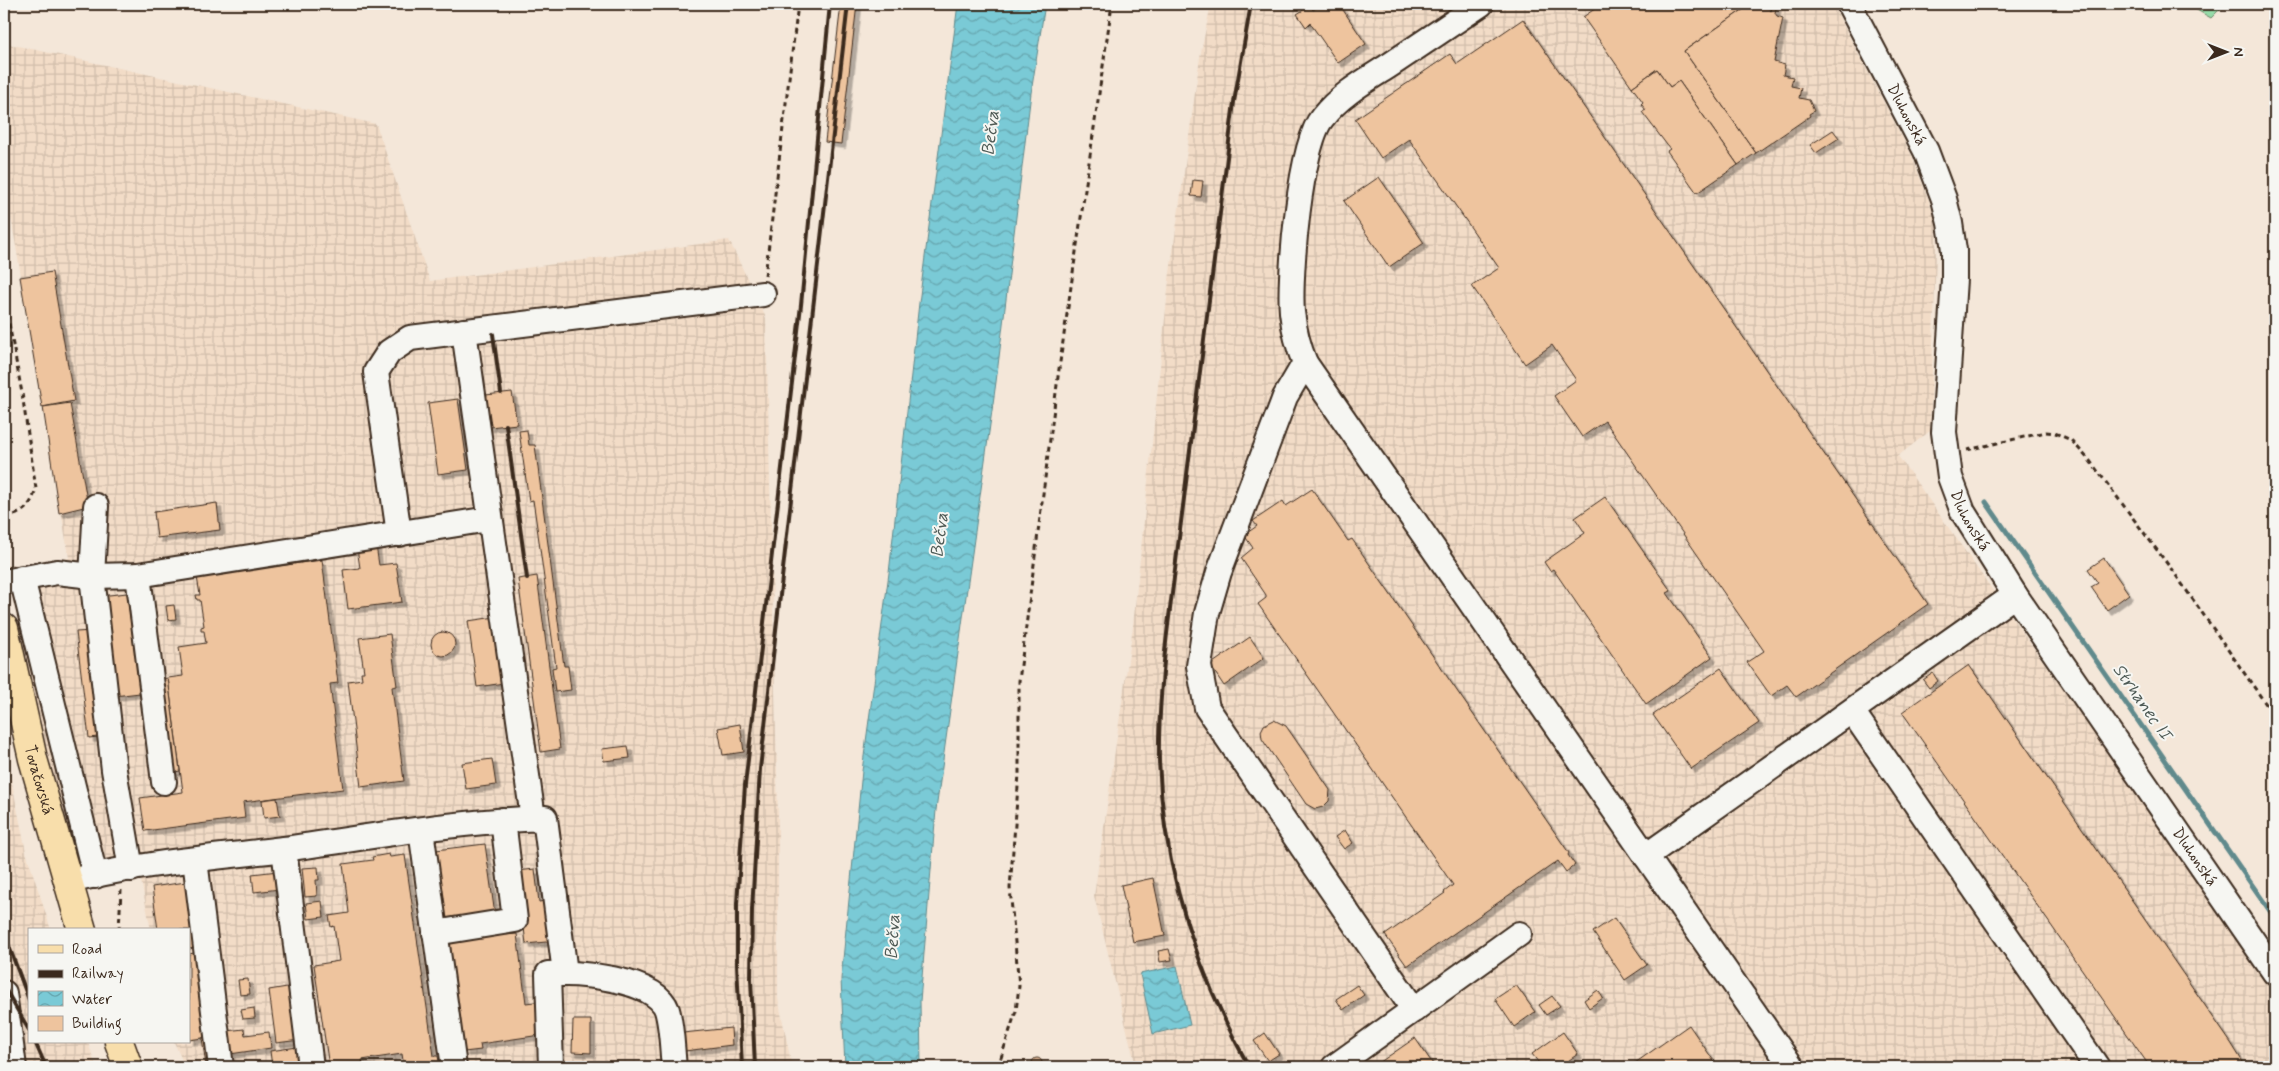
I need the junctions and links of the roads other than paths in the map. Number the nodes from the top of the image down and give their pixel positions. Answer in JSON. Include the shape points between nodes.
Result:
{"nodes":[{"id":1,"x":1481,"y":4,"type":"edge"},
{"id":2,"x":1849,"y":4,"type":"edge"},
{"id":3,"x":763,"y":294,"type":"road end"},
{"id":4,"x":464,"y":331,"type":"junction"},
{"id":5,"x":1306,"y":362,"type":"junction"},
{"id":6,"x":96,"y":506,"type":"dead end"},
{"id":7,"x":489,"y":519,"type":"junction"},
{"id":8,"x":399,"y":534,"type":"junction"},
{"id":9,"x":138,"y":575,"type":"junction"},
{"id":10,"x":92,"y":576,"type":"junction"},
{"id":11,"x":13,"y":580,"type":"edge"},
{"id":12,"x":2015,"y":595,"type":"junction"},
{"id":13,"x":4,"y":628,"type":"edge"},
{"id":14,"x":1852,"y":711,"type":"junction"},
{"id":15,"x":164,"y":782,"type":"dead end"},
{"id":16,"x":533,"y":818,"type":"junction"},
{"id":17,"x":503,"y":820,"type":"junction"},
{"id":18,"x":421,"y":830,"type":"junction"},
{"id":19,"x":284,"y":849,"type":"junction"},
{"id":20,"x":1646,"y":856,"type":"junction"},
{"id":21,"x":196,"y":860,"type":"junction"},
{"id":22,"x":125,"y":870,"type":"junction"},
{"id":23,"x":95,"y":876,"type":"junction"},
{"id":24,"x":67,"y":882,"type":"junction"},
{"id":25,"x":81,"y":928,"type":"edge"},
{"id":26,"x":435,"y":933,"type":"junction"},
{"id":27,"x":1520,"y":934,"type":"dead end"},
{"id":28,"x":565,"y":973,"type":"junction"},
{"id":29,"x":2275,"y":973,"type":"edge"},
{"id":30,"x":4,"y":993,"type":"edge"},
{"id":31,"x":1414,"y":1010,"type":"junction"},
{"id":32,"x":120,"y":1044,"type":"edge"},
{"id":33,"x":14,"y":1067,"type":"edge"},
{"id":34,"x":128,"y":1067,"type":"edge"},
{"id":35,"x":222,"y":1067,"type":"edge"},
{"id":36,"x":311,"y":1067,"type":"edge"},
{"id":37,"x":454,"y":1067,"type":"edge"},
{"id":38,"x":551,"y":1067,"type":"edge"},
{"id":39,"x":674,"y":1067,"type":"edge"},
{"id":40,"x":1334,"y":1067,"type":"edge"},
{"id":41,"x":1792,"y":1067,"type":"edge"},
{"id":42,"x":2097,"y":1067,"type":"edge"}],
"edges":[{"from":1,"to":5,"type":"street","via":[[1339,99],[1320,120],[1305,172],[1293,257],[1292,311],[1297,345]]},
{"from":2,"to":12,"type":"street","name":"Dluhonská","via":[[1926,151],[1944,199],[1954,250],[1944,409],[1950,476],[1963,512]]},
{"from":3,"to":4,"type":"street"},
{"from":4,"to":7,"type":"street"},
{"from":4,"to":8,"type":"street","via":[[410,338],[389,352],[376,372]]},
{"from":5,"to":20,"type":"street"},
{"from":5,"to":31,"type":"street","via":[[1285,397],[1219,572],[1201,643],[1201,687],[1207,708]]},
{"from":6,"to":10,"type":"street"},
{"from":7,"to":8,"type":"street"},
{"from":7,"to":16,"type":"street"},
{"from":8,"to":9,"type":"street"},
{"from":9,"to":10,"type":"street"},
{"from":9,"to":15,"type":"street"},
{"from":10,"to":11,"type":"street","via":[[57,572]]},
{"from":10,"to":22,"type":"street"},
{"from":11,"to":23,"type":"street"},
{"from":12,"to":14,"type":"street"},
{"from":12,"to":29,"type":"street","name":"Dluhonská"},
{"from":13,"to":24,"type":"main road","name":"Tovačovská","via":[[33,759]]},
{"from":14,"to":20,"type":"street"},
{"from":14,"to":42,"type":"street"},
{"from":16,"to":17,"type":"street"},
{"from":16,"to":28,"type":"street","via":[[545,818]]},
{"from":17,"to":18,"type":"street"},
{"from":17,"to":26,"type":"street","via":[[515,920]]},
{"from":18,"to":19,"type":"street"},
{"from":18,"to":26,"type":"street"},
{"from":19,"to":21,"type":"street"},
{"from":19,"to":36,"type":"street"},
{"from":20,"to":41,"type":"street"},
{"from":21,"to":22,"type":"street"},
{"from":21,"to":35,"type":"street"},
{"from":22,"to":23,"type":"street"},
{"from":23,"to":24,"type":"street"},
{"from":24,"to":25,"type":"main road","name":"Tovačovská"},
{"from":26,"to":37,"type":"street"},
{"from":27,"to":31,"type":"street"},
{"from":28,"to":38,"type":"street","via":[[548,974]]},
{"from":28,"to":39,"type":"street","via":[[619,980],[656,998],[666,1009]]},
{"from":30,"to":33,"type":"street"},
{"from":31,"to":40,"type":"street"},
{"from":32,"to":34,"type":"main road"}]}
